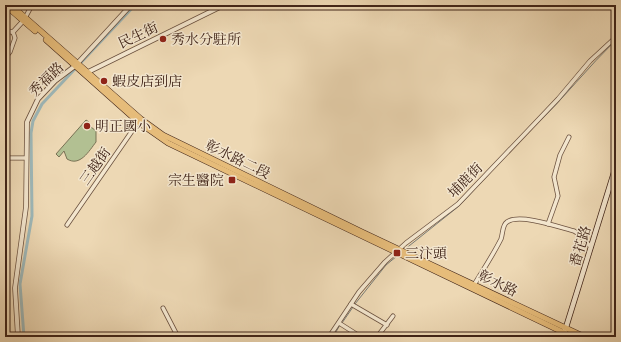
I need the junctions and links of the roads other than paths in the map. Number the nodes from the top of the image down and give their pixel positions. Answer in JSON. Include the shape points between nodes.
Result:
{"nodes":[{"id":1,"x":5,"y":5,"type":"edge"},
{"id":2,"x":11,"y":5,"type":"edge"},
{"id":3,"x":32,"y":5,"type":"edge"},
{"id":4,"x":131,"y":5,"type":"edge"},
{"id":5,"x":224,"y":5,"type":"edge"},
{"id":6,"x":24,"y":20,"type":"junction"},
{"id":7,"x":5,"y":31,"type":"edge"},
{"id":8,"x":13,"y":32,"type":"junction"},
{"id":9,"x":616,"y":37,"type":"edge"},
{"id":10,"x":5,"y":58,"type":"edge"},
{"id":11,"x":78,"y":66,"type":"junction"},
{"id":12,"x":86,"y":73,"type":"junction"},
{"id":13,"x":139,"y":121,"type":"junction"},
{"id":14,"x":569,"y":137,"type":"dead end"},
{"id":15,"x":5,"y":158,"type":"edge"},
{"id":16,"x":26,"y":158,"type":"junction"},
{"id":17,"x":616,"y":166,"type":"edge"},
{"id":18,"x":548,"y":224,"type":"junction"},
{"id":19,"x":67,"y":225,"type":"dead end"},
{"id":20,"x":591,"y":247,"type":"junction"},
{"id":21,"x":398,"y":251,"type":"junction"},
{"id":22,"x":474,"y":285,"type":"junction"},
{"id":23,"x":351,"y":304,"type":"junction"},
{"id":24,"x":163,"y":308,"type":"dead end"},
{"id":25,"x":393,"y":316,"type":"dead end"},
{"id":26,"x":339,"y":323,"type":"junction"},
{"id":27,"x":387,"y":325,"type":"junction"},
{"id":28,"x":565,"y":333,"type":"edge"},
{"id":29,"x":18,"y":337,"type":"edge"},
{"id":30,"x":178,"y":337,"type":"edge"},
{"id":31,"x":329,"y":337,"type":"edge"},
{"id":32,"x":361,"y":337,"type":"edge"},
{"id":33,"x":377,"y":337,"type":"edge"},
{"id":34,"x":573,"y":337,"type":"edge"},
{"id":35,"x":585,"y":337,"type":"edge"}],
"edges":[{"from":1,"to":6,"type":"main road","name":"彰水路二段"},
{"from":2,"to":6,"type":"main road","name":"彰水路二段"},
{"from":3,"to":6,"type":"street"},
{"from":4,"to":11,"type":"street","name":"秀福路"},
{"from":5,"to":12,"type":"street","name":"民生街"},
{"from":6,"to":8,"type":"street"},
{"from":6,"to":11,"type":"main road","name":"彰水路二段"},
{"from":7,"to":8,"type":"street"},
{"from":8,"to":10,"type":"street","via":[[15,38]]},
{"from":9,"to":21,"type":"street","name":"埔鹿街","via":[[590,61],[558,99],[458,204]]},
{"from":11,"to":12,"type":"main road","name":"彰水路二段"},
{"from":11,"to":16,"type":"street","name":"秀福路","via":[[51,86],[38,99],[31,111],[27,122]]},
{"from":12,"to":13,"type":"main road","name":"彰水路二段"},
{"from":13,"to":19,"type":"street","name":"三越街"},
{"from":13,"to":21,"type":"main road","name":"彰水路二段","via":[[232,172]]},
{"from":14,"to":18,"type":"street","via":[[560,155],[554,177],[558,194]]},
{"from":15,"to":16,"type":"street"},
{"from":16,"to":29,"type":"street","name":"秀福路","via":[[26,207],[15,288]]},
{"from":17,"to":20,"type":"main road","name":"番花路"},
{"from":18,"to":20,"type":"street","via":[[579,234]]},
{"from":18,"to":22,"type":"street","via":[[524,218],[506,222],[490,259]]},
{"from":20,"to":28,"type":"main road","name":"番花路"},
{"from":21,"to":22,"type":"main road","name":"彰水路"},
{"from":21,"to":23,"type":"street","name":"埔鹿街","via":[[373,275]]},
{"from":21,"to":28,"type":"main road","name":"彰水路"},
{"from":22,"to":28,"type":"main road","name":"彰水路"},
{"from":23,"to":26,"type":"street","name":"埔鹿街"},
{"from":23,"to":27,"type":"street"},
{"from":24,"to":30,"type":"street"},
{"from":25,"to":27,"type":"street"},
{"from":26,"to":31,"type":"street","name":"埔鹿街"},
{"from":26,"to":32,"type":"street"},
{"from":27,"to":33,"type":"street"},
{"from":28,"to":34,"type":"main road","name":"彰水路"},
{"from":28,"to":35,"type":"main road","name":"彰水路"}]}
